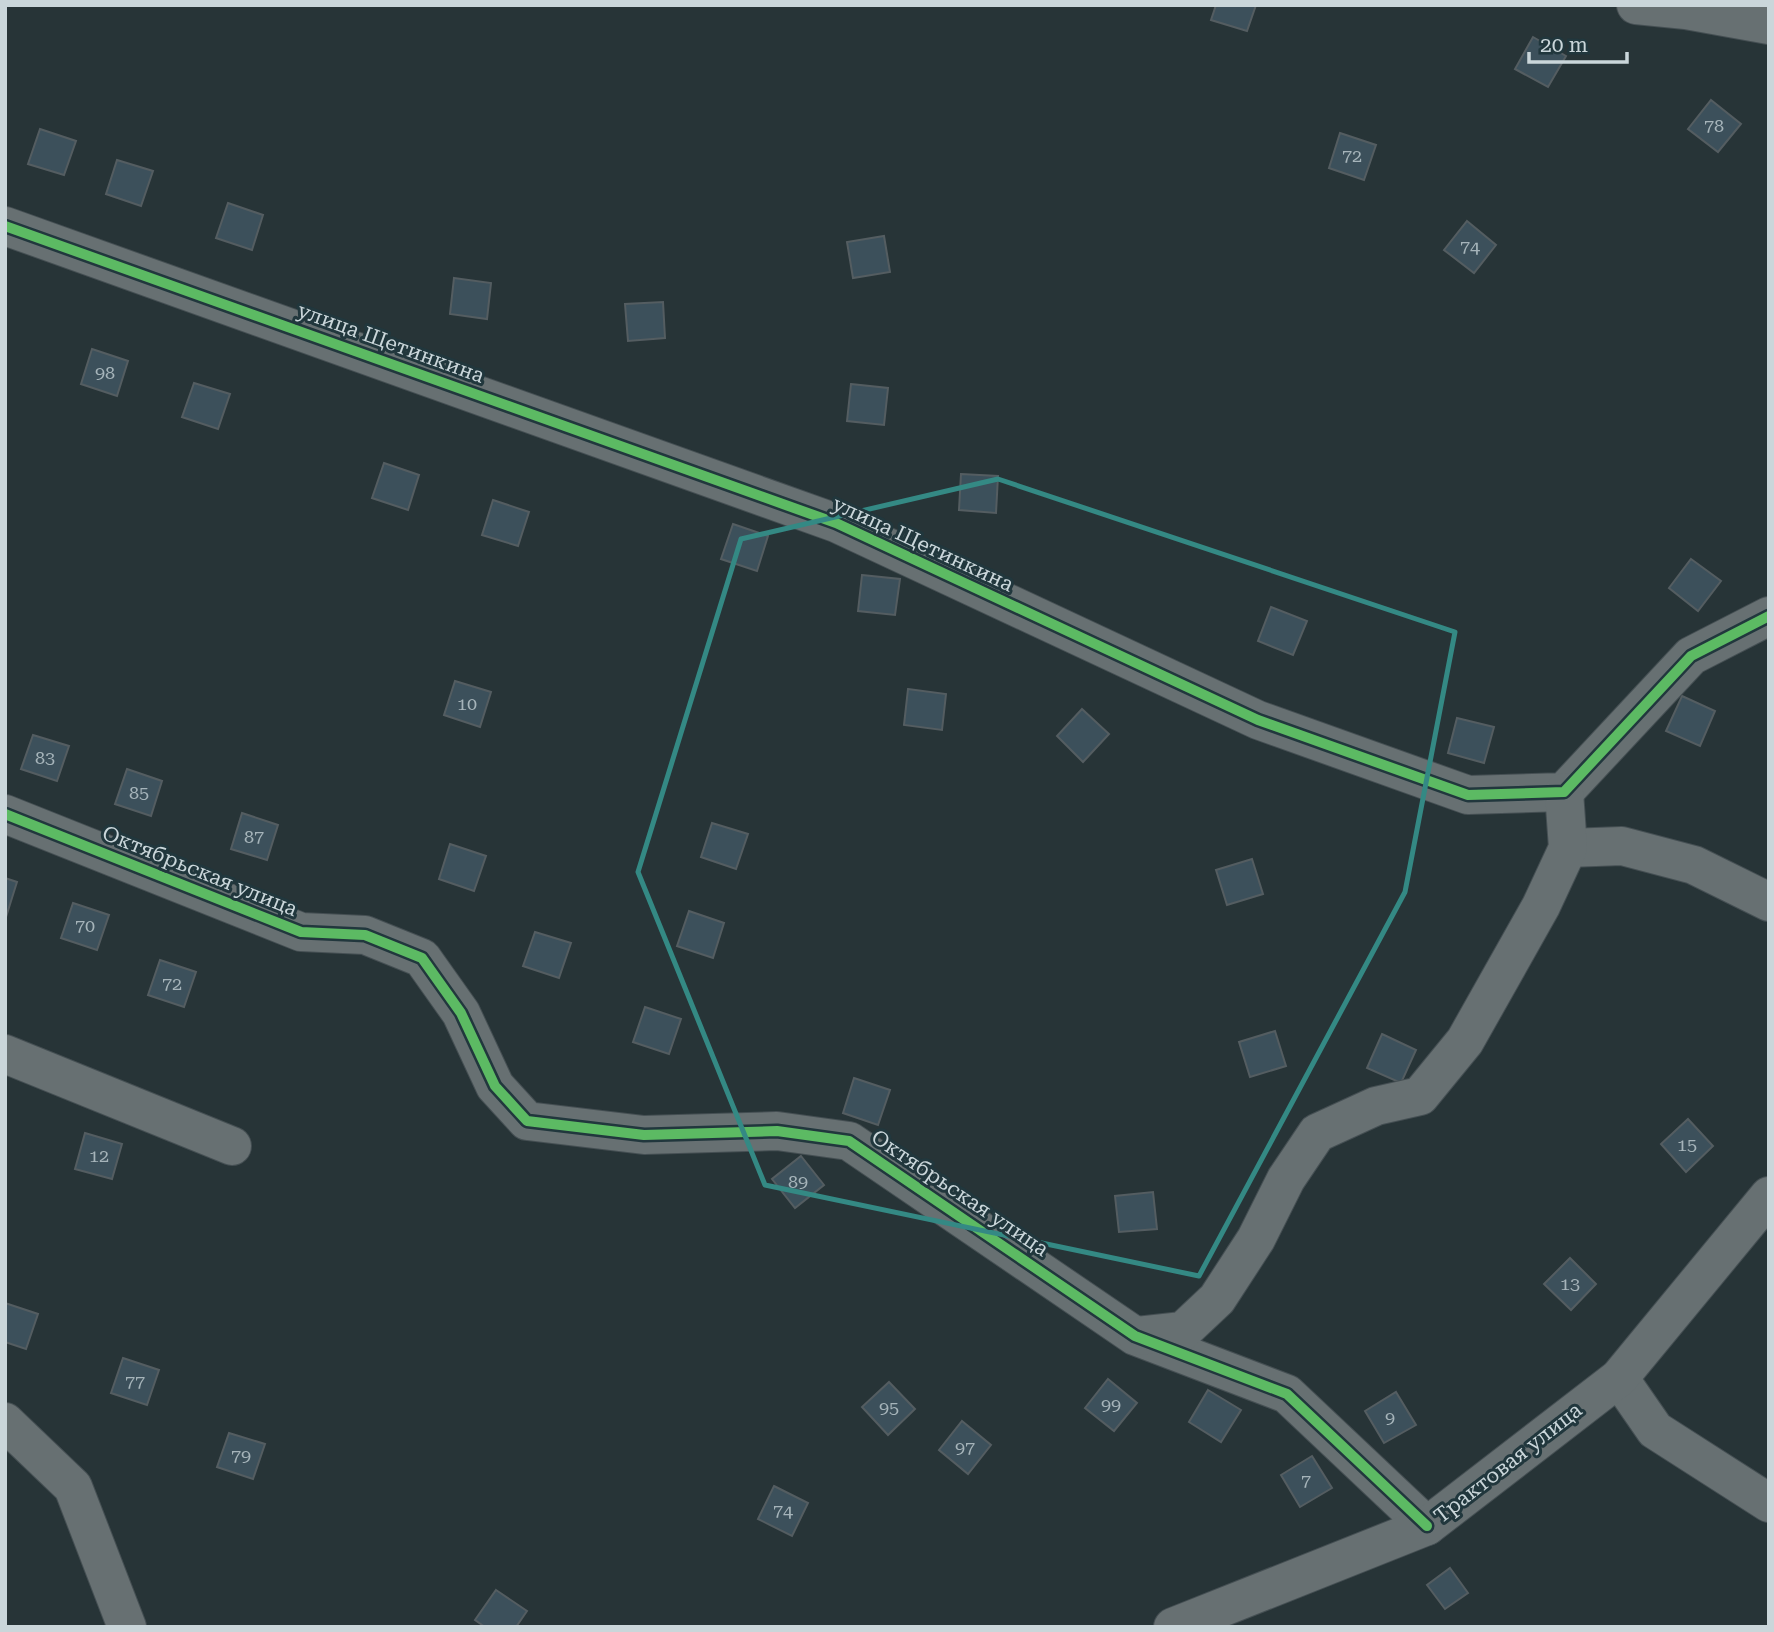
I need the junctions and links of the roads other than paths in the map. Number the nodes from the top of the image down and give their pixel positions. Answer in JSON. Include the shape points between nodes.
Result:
{"nodes":[{"id":1,"x":1636,"y":5,"type":"edge"},
{"id":2,"x":1769,"y":25,"type":"edge"},
{"id":3,"x":5,"y":226,"type":"edge"},
{"id":4,"x":1769,"y":617,"type":"edge"},
{"id":5,"x":1564,"y":792,"type":"junction"},
{"id":6,"x":5,"y":814,"type":"edge"},
{"id":7,"x":1568,"y":848,"type":"junction"},
{"id":8,"x":1769,"y":902,"type":"edge"},
{"id":9,"x":5,"y":1054,"type":"edge"},
{"id":10,"x":232,"y":1146,"type":"dead end"},
{"id":11,"x":1769,"y":1196,"type":"edge"},
{"id":12,"x":1135,"y":1336,"type":"junction"},
{"id":13,"x":1619,"y":1378,"type":"junction"},
{"id":14,"x":5,"y":1422,"type":"edge"},
{"id":15,"x":1769,"y":1503,"type":"edge"},
{"id":16,"x":1427,"y":1526,"type":"junction"},
{"id":17,"x":127,"y":1627,"type":"edge"},
{"id":18,"x":1173,"y":1627,"type":"edge"}],
"edges":[{"from":1,"to":2,"type":"street"},
{"from":3,"to":5,"type":"street","name":"улица Щетинкина","via":[[836,523],[1258,720],[1468,795]]},
{"from":4,"to":5,"type":"street","via":[[1691,656]]},
{"from":5,"to":7,"type":"street"},
{"from":6,"to":12,"type":"street","name":"Октябрьская улица","via":[[300,932],[365,936],[422,958],[461,1013],[495,1086],[527,1121],[644,1135],[777,1131],[849,1140]]},
{"from":7,"to":8,"type":"street","via":[[1622,846],[1646,852],[1694,865]]},
{"from":7,"to":12,"type":"street","via":[[1465,1041],[1420,1096],[1376,1106],[1317,1133],[1217,1299],[1184,1331]]},
{"from":9,"to":10,"type":"street"},
{"from":11,"to":13,"type":"street","name":"Трактовая улица"},
{"from":12,"to":16,"type":"street","name":"Октябрьская улица","via":[[1287,1394]]},
{"from":13,"to":15,"type":"street","via":[[1655,1430]]},
{"from":13,"to":16,"type":"street","name":"Трактовая улица"},
{"from":14,"to":17,"type":"street","via":[[73,1487]]},
{"from":16,"to":18,"type":"street","name":"Трактовая улица"}]}
